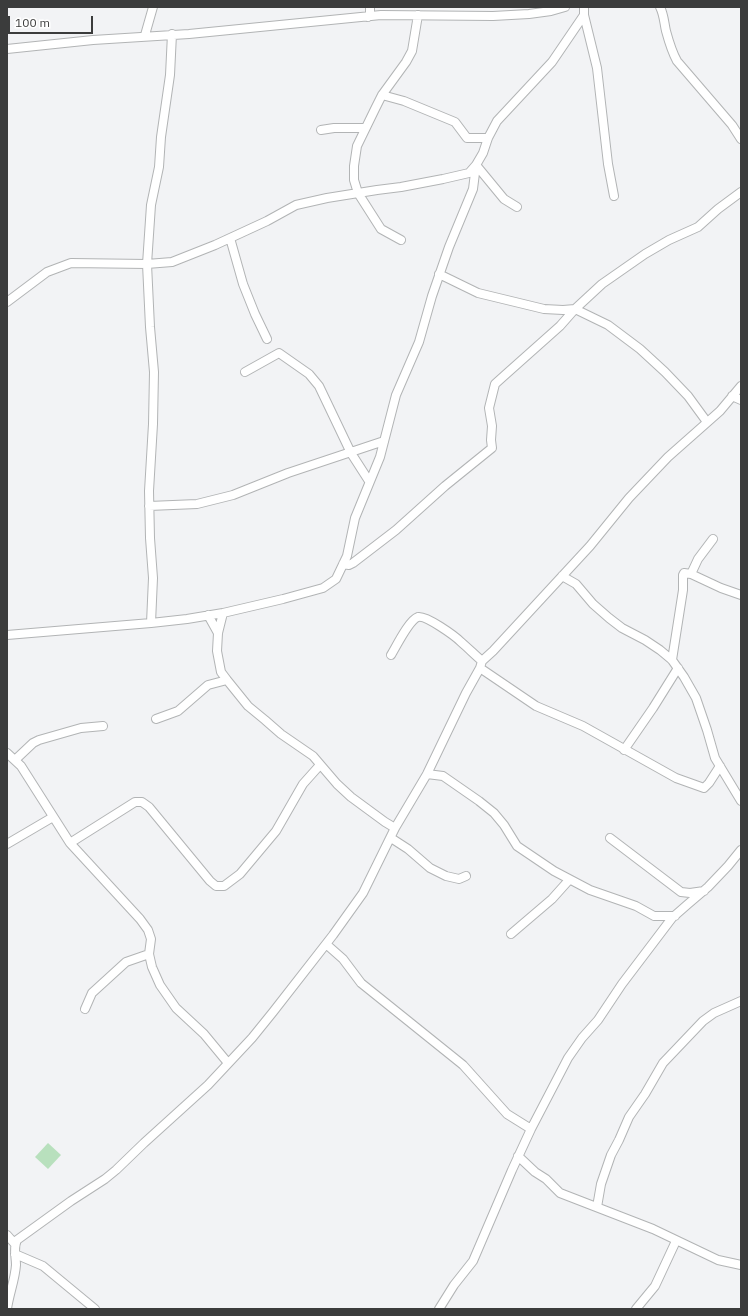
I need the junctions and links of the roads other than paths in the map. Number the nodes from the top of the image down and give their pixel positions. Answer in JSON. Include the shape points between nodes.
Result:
{"nodes":[{"id":1,"x":153,"y":7,"type":"edge"},
{"id":2,"x":370,"y":7,"type":"edge"},
{"id":3,"x":566,"y":7,"type":"edge"},
{"id":4,"x":660,"y":7,"type":"edge"},
{"id":5,"x":584,"y":11,"type":"edge"},
{"id":6,"x":418,"y":15,"type":"junction"},
{"id":7,"x":368,"y":16,"type":"junction"},
{"id":8,"x":172,"y":34,"type":"junction"},
{"id":9,"x":145,"y":36,"type":"junction"},
{"id":10,"x":7,"y":49,"type":"edge"},
{"id":11,"x":382,"y":95,"type":"junction"},
{"id":12,"x":365,"y":128,"type":"junction"},
{"id":13,"x":321,"y":130,"type":"dead end"},
{"id":14,"x":488,"y":138,"type":"junction"},
{"id":15,"x":741,"y":139,"type":"edge"},
{"id":16,"x":476,"y":165,"type":"junction"},
{"id":17,"x":741,"y":192,"type":"edge"},
{"id":18,"x":358,"y":193,"type":"junction"},
{"id":19,"x":614,"y":196,"type":"dead end"},
{"id":20,"x":517,"y":207,"type":"dead end"},
{"id":21,"x":230,"y":238,"type":"junction"},
{"id":22,"x":400,"y":240,"type":"dead end"},
{"id":23,"x":147,"y":264,"type":"junction"},
{"id":24,"x":439,"y":274,"type":"junction"},
{"id":25,"x":7,"y":302,"type":"edge"},
{"id":26,"x":575,"y":309,"type":"junction"},
{"id":27,"x":267,"y":340,"type":"dead end"},
{"id":28,"x":244,"y":372,"type":"dead end"},
{"id":29,"x":741,"y":386,"type":"edge"},
{"id":30,"x":732,"y":396,"type":"junction"},
{"id":31,"x":741,"y":400,"type":"edge"},
{"id":32,"x":707,"y":422,"type":"junction"},
{"id":33,"x":384,"y":441,"type":"junction"},
{"id":34,"x":351,"y":453,"type":"junction"},
{"id":35,"x":369,"y":481,"type":"junction"},
{"id":36,"x":149,"y":506,"type":"junction"},
{"id":37,"x":713,"y":539,"type":"dead end"},
{"id":38,"x":343,"y":564,"type":"junction"},
{"id":39,"x":691,"y":574,"type":"junction"},
{"id":40,"x":562,"y":576,"type":"junction"},
{"id":41,"x":741,"y":595,"type":"edge"},
{"id":42,"x":223,"y":613,"type":"junction"},
{"id":43,"x":208,"y":615,"type":"junction"},
{"id":44,"x":151,"y":623,"type":"junction"},
{"id":45,"x":218,"y":633,"type":"junction"},
{"id":46,"x":7,"y":635,"type":"edge"},
{"id":47,"x":391,"y":655,"type":"dead end"},
{"id":48,"x":672,"y":660,"type":"junction"},
{"id":49,"x":481,"y":665,"type":"junction"},
{"id":50,"x":678,"y":668,"type":"junction"},
{"id":51,"x":227,"y":680,"type":"junction"},
{"id":52,"x":156,"y":719,"type":"dead end"},
{"id":53,"x":103,"y":726,"type":"dead end"},
{"id":54,"x":624,"y":750,"type":"junction"},
{"id":55,"x":7,"y":753,"type":"edge"},
{"id":56,"x":15,"y":760,"type":"junction"},
{"id":57,"x":320,"y":765,"type":"junction"},
{"id":58,"x":720,"y":766,"type":"junction"},
{"id":59,"x":427,"y":774,"type":"junction"},
{"id":60,"x":741,"y":801,"type":"edge"},
{"id":61,"x":53,"y":817,"type":"junction"},
{"id":62,"x":395,"y":828,"type":"junction"},
{"id":63,"x":391,"y":838,"type":"junction"},
{"id":64,"x":610,"y":838,"type":"dead end"},
{"id":65,"x":70,"y":843,"type":"junction"},
{"id":66,"x":7,"y":844,"type":"edge"},
{"id":67,"x":741,"y":850,"type":"edge"},
{"id":68,"x":466,"y":876,"type":"dead end"},
{"id":69,"x":569,"y":880,"type":"junction"},
{"id":70,"x":704,"y":890,"type":"junction"},
{"id":71,"x":675,"y":916,"type":"junction"},
{"id":72,"x":511,"y":934,"type":"dead end"},
{"id":73,"x":326,"y":944,"type":"junction"},
{"id":74,"x":150,"y":954,"type":"junction"},
{"id":75,"x":741,"y":1001,"type":"edge"},
{"id":76,"x":84,"y":1009,"type":"dead end"},
{"id":77,"x":228,"y":1063,"type":"junction"},
{"id":78,"x":531,"y":1130,"type":"junction"},
{"id":79,"x":518,"y":1156,"type":"junction"},
{"id":80,"x":597,"y":1207,"type":"junction"},
{"id":81,"x":7,"y":1235,"type":"edge"},
{"id":82,"x":676,"y":1241,"type":"junction"},
{"id":83,"x":15,"y":1244,"type":"junction"},
{"id":84,"x":15,"y":1254,"type":"junction"},
{"id":85,"x":741,"y":1265,"type":"edge"},
{"id":86,"x":7,"y":1309,"type":"edge"},
{"id":87,"x":95,"y":1309,"type":"edge"},
{"id":88,"x":439,"y":1309,"type":"edge"},
{"id":89,"x":636,"y":1309,"type":"edge"}],
"edges":[{"from":1,"to":9,"type":"street"},
{"from":2,"to":7,"type":"street"},
{"from":3,"to":6,"type":"street","via":[[529,14],[493,16]]},
{"from":4,"to":15,"type":"street","via":[[677,61]]},
{"from":5,"to":14,"type":"street","via":[[552,62],[497,121]]},
{"from":5,"to":19,"type":"street","via":[[597,68]]},
{"from":6,"to":7,"type":"street"},
{"from":6,"to":11,"type":"street","via":[[412,51]]},
{"from":7,"to":8,"type":"street"},
{"from":8,"to":9,"type":"street"},
{"from":8,"to":23,"type":"street","via":[[159,167],[150,205]]},
{"from":9,"to":10,"type":"street"},
{"from":11,"to":12,"type":"street"},
{"from":11,"to":14,"type":"street","via":[[404,101],[455,122],[467,138]]},
{"from":12,"to":13,"type":"street"},
{"from":12,"to":18,"type":"street","via":[[356,146],[354,180]]},
{"from":14,"to":16,"type":"street"},
{"from":16,"to":18,"type":"street","via":[[469,173],[411,186]]},
{"from":16,"to":20,"type":"street","via":[[504,199]]},
{"from":16,"to":24,"type":"street","via":[[473,189]]},
{"from":17,"to":26,"type":"street","via":[[698,227],[645,254],[602,284]]},
{"from":18,"to":21,"type":"street","via":[[296,205]]},
{"from":18,"to":22,"type":"street","via":[[381,229]]},
{"from":21,"to":23,"type":"street","via":[[180,260]]},
{"from":21,"to":27,"type":"street","via":[[244,284]]},
{"from":23,"to":25,"type":"street","via":[[71,263],[47,272]]},
{"from":23,"to":36,"type":"street","via":[[154,372]]},
{"from":24,"to":26,"type":"street","via":[[478,293],[544,308]]},
{"from":24,"to":33,"type":"street","via":[[419,342],[396,395]]},
{"from":26,"to":32,"type":"street","via":[[608,325],[640,349],[688,396]]},
{"from":26,"to":38,"type":"street","via":[[560,326],[496,384],[489,408],[492,448],[385,539],[354,563]]},
{"from":28,"to":34,"type":"street","via":[[278,353],[309,374],[320,386]]},
{"from":29,"to":30,"type":"street"},
{"from":30,"to":31,"type":"street"},
{"from":30,"to":32,"type":"street"},
{"from":32,"to":40,"type":"street","via":[[668,457],[629,498]]},
{"from":33,"to":34,"type":"street"},
{"from":33,"to":35,"type":"street"},
{"from":34,"to":35,"type":"street"},
{"from":34,"to":36,"type":"street","via":[[288,473],[233,495],[197,504]]},
{"from":35,"to":38,"type":"street","via":[[355,518]]},
{"from":36,"to":44,"type":"street"},
{"from":37,"to":39,"type":"street"},
{"from":38,"to":42,"type":"street","via":[[336,579],[323,588]]},
{"from":39,"to":41,"type":"street"},
{"from":39,"to":48,"type":"street","via":[[683,575]]},
{"from":40,"to":48,"type":"street","via":[[576,584],[594,604],[622,628],[645,640]]},
{"from":40,"to":49,"type":"street"},
{"from":42,"to":43,"type":"street"},
{"from":42,"to":45,"type":"street"},
{"from":43,"to":44,"type":"street"},
{"from":43,"to":45,"type":"street"},
{"from":44,"to":46,"type":"street"},
{"from":45,"to":51,"type":"street","via":[[217,651],[221,672]]},
{"from":47,"to":49,"type":"street","via":[[410,624],[422,617],[461,641]]},
{"from":48,"to":50,"type":"street"},
{"from":49,"to":54,"type":"street","via":[[536,706],[583,726]]},
{"from":49,"to":59,"type":"street"},
{"from":50,"to":54,"type":"street"},
{"from":50,"to":58,"type":"street","via":[[696,698],[715,758]]},
{"from":51,"to":52,"type":"street","via":[[208,685],[178,711]]},
{"from":51,"to":57,"type":"street","via":[[254,710],[281,734],[313,756]]},
{"from":53,"to":56,"type":"street","via":[[81,728],[39,740]]},
{"from":54,"to":58,"type":"street","via":[[676,778],[704,788]]},
{"from":55,"to":56,"type":"street"},
{"from":56,"to":61,"type":"street"},
{"from":57,"to":62,"type":"street","via":[[351,797]]},
{"from":57,"to":65,"type":"street","via":[[303,784],[272,836],[240,874],[224,886],[216,886],[210,881],[149,807],[142,802],[135,802]]},
{"from":58,"to":60,"type":"street"},
{"from":59,"to":62,"type":"street"},
{"from":59,"to":69,"type":"street","via":[[443,776],[479,801],[494,813],[517,846]]},
{"from":61,"to":65,"type":"street"},
{"from":61,"to":66,"type":"street"},
{"from":62,"to":63,"type":"street"},
{"from":63,"to":68,"type":"street","via":[[430,868],[459,879]]},
{"from":63,"to":73,"type":"street","via":[[363,893]]},
{"from":64,"to":70,"type":"street","via":[[681,892]]},
{"from":65,"to":74,"type":"street","via":[[144,924],[151,939]]},
{"from":67,"to":70,"type":"street"},
{"from":69,"to":71,"type":"street","via":[[636,906],[654,916]]},
{"from":69,"to":72,"type":"street","via":[[552,899]]},
{"from":70,"to":71,"type":"street"},
{"from":71,"to":78,"type":"street","via":[[568,1058]]},
{"from":73,"to":77,"type":"street","via":[[273,1012]]},
{"from":73,"to":78,"type":"street","via":[[343,959],[361,983],[463,1065],[507,1114]]},
{"from":74,"to":76,"type":"street","via":[[126,962],[92,993]]},
{"from":74,"to":77,"type":"street","via":[[155,976],[176,1008],[204,1034]]},
{"from":75,"to":80,"type":"street","via":[[703,1021],[664,1063],[629,1117],[611,1155],[601,1184]]},
{"from":77,"to":83,"type":"street","via":[[208,1085],[105,1180],[71,1201]]},
{"from":78,"to":79,"type":"street"},
{"from":79,"to":80,"type":"street","via":[[560,1193]]},
{"from":79,"to":88,"type":"street","via":[[473,1260]]},
{"from":80,"to":82,"type":"street"},
{"from":81,"to":83,"type":"street"},
{"from":82,"to":85,"type":"street","via":[[718,1260]]},
{"from":82,"to":89,"type":"street","via":[[655,1286]]},
{"from":83,"to":84,"type":"street"},
{"from":84,"to":86,"type":"street","via":[[14,1284]]},
{"from":84,"to":87,"type":"street","via":[[43,1266]]}]}
